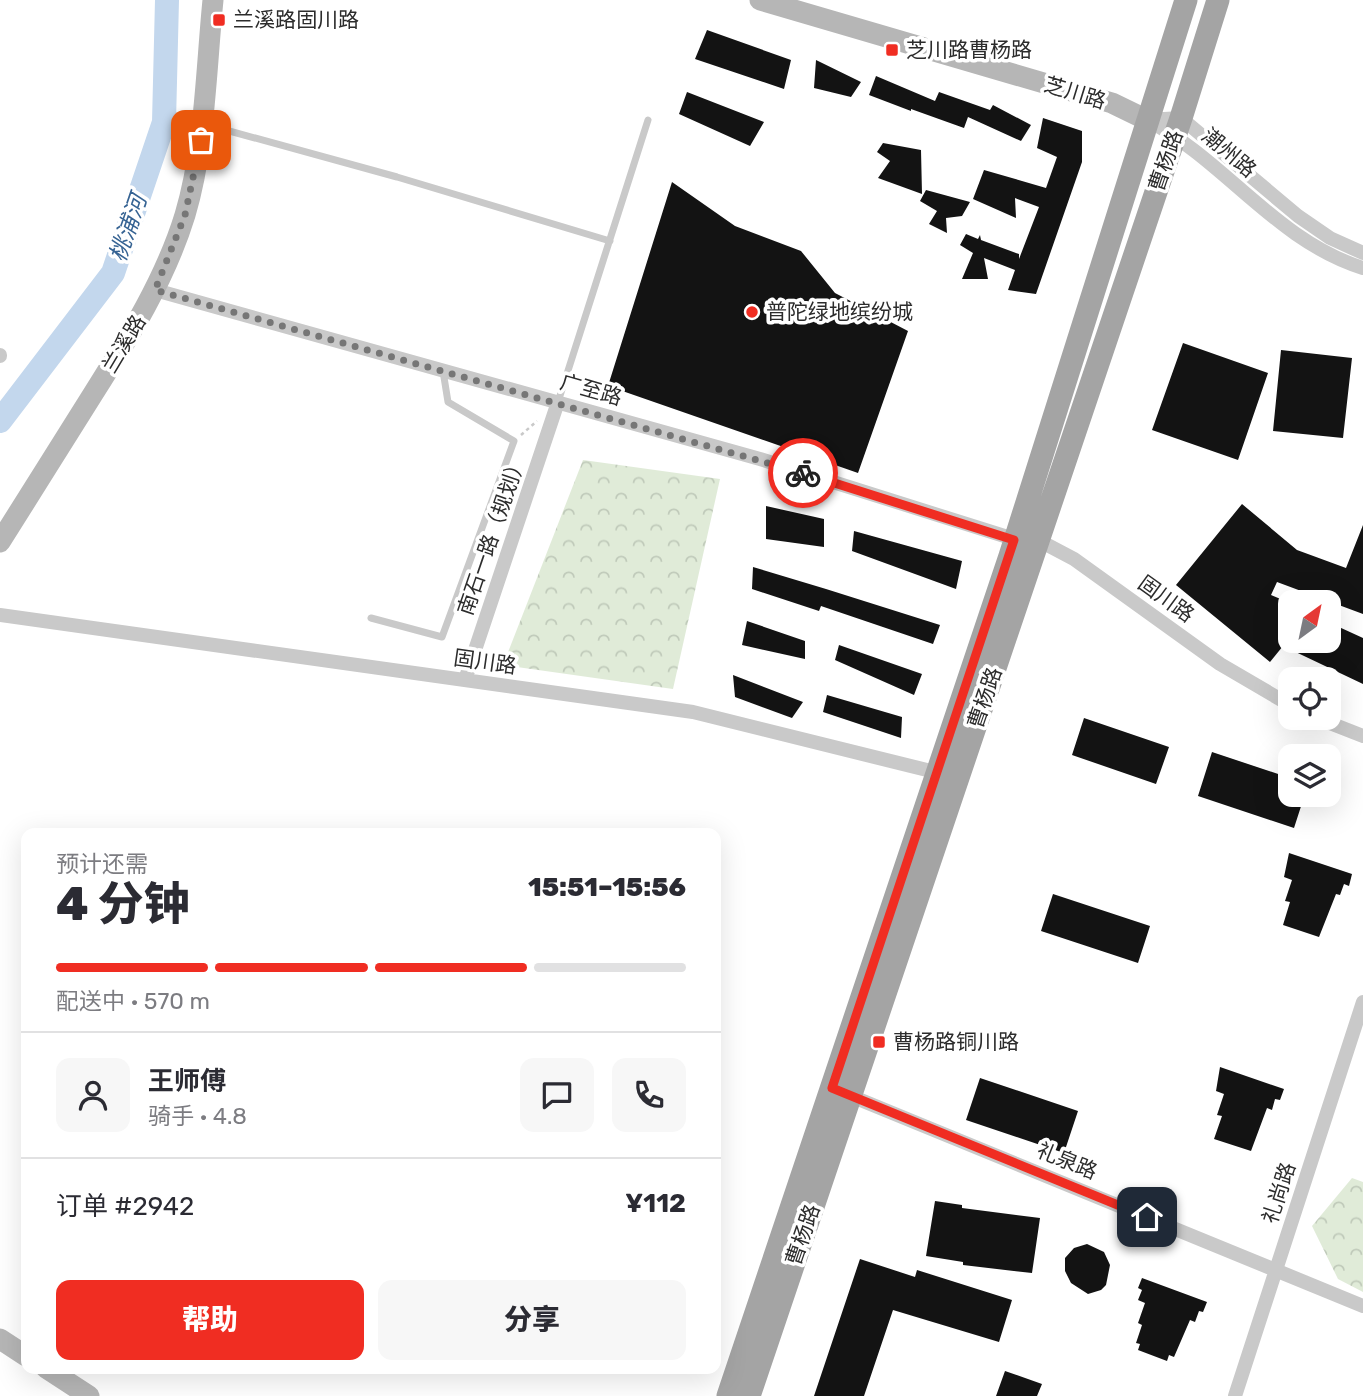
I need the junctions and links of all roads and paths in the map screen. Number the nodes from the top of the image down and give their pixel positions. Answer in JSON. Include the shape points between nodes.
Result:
{"nodes":[{"id":1,"x":213,"y":0,"type":"edge"},
{"id":2,"x":760,"y":0,"type":"edge"},
{"id":3,"x":1186,"y":0,"type":"edge"},
{"id":4,"x":1218,"y":0,"type":"edge"},
{"id":5,"x":648,"y":120,"type":"dead end"},
{"id":6,"x":1147,"y":120,"type":"junction"},
{"id":7,"x":203,"y":123,"type":"junction"},
{"id":8,"x":1178,"y":126,"type":"junction"},
{"id":9,"x":610,"y":241,"type":"junction"},
{"id":10,"x":1363,"y":253,"type":"edge"},
{"id":11,"x":1363,"y":268,"type":"edge"},
{"id":12,"x":155,"y":290,"type":"junction"},
{"id":13,"x":443,"y":370,"type":"junction"},
{"id":14,"x":558,"y":402,"type":"junction"},
{"id":15,"x":1014,"y":540,"type":"junction"},
{"id":16,"x":1038,"y":540,"type":"junction"},
{"id":17,"x":0,"y":542,"type":"edge"},
{"id":18,"x":0,"y":615,"type":"edge"},
{"id":19,"x":371,"y":618,"type":"dead end"},
{"id":20,"x":465,"y":680,"type":"junction"},
{"id":21,"x":1278,"y":698,"type":"edge"},
{"id":22,"x":1341,"y":727,"type":"edge"},
{"id":23,"x":1363,"y":736,"type":"edge"},
{"id":24,"x":948,"y":776,"type":"junction"},
{"id":25,"x":1363,"y":1002,"type":"edge"},
{"id":26,"x":841,"y":1092,"type":"junction"},
{"id":27,"x":1276,"y":1270,"type":"junction"},
{"id":28,"x":1363,"y":1306,"type":"edge"},
{"id":29,"x":0,"y":1339,"type":"edge"},
{"id":30,"x":21,"y":1353,"type":"edge"},
{"id":31,"x":55,"y":1374,"type":"edge"},
{"id":32,"x":89,"y":1396,"type":"edge"},
{"id":33,"x":728,"y":1396,"type":"edge"},
{"id":34,"x":749,"y":1396,"type":"edge"},
{"id":35,"x":1235,"y":1396,"type":"edge"}],
"edges":[{"from":1,"to":7,"type":"street","name":"兰溪路"},
{"from":2,"to":6,"type":"street","name":"芝川路","via":[[1112,103]]},
{"from":3,"to":6,"type":"main road","name":"曹杨路"},
{"from":4,"to":8,"type":"main road","name":"曹杨路"},
{"from":5,"to":9,"type":"lane"},
{"from":6,"to":8,"type":"street","name":"潮州路"},
{"from":6,"to":15,"type":"main road","name":"曹杨路"},
{"from":7,"to":9,"type":"lane"},
{"from":7,"to":12,"type":"street","name":"兰溪路","via":[[185,215]]},
{"from":8,"to":10,"type":"street","name":"潮州路","via":[[1329,238]]},
{"from":8,"to":11,"type":"street","name":"潮州路","via":[[1288,230],[1322,252]]},
{"from":8,"to":16,"type":"main road","name":"曹杨路"},
{"from":9,"to":14,"type":"lane"},
{"from":12,"to":13,"type":"street","name":"广至路"},
{"from":12,"to":17,"type":"street","name":"兰溪路"},
{"from":13,"to":14,"type":"street","name":"广至路"},
{"from":13,"to":19,"type":"lane","via":[[448,402],[514,442],[442,637]]},
{"from":14,"to":15,"type":"street","name":"广至路","via":[[760,459]]},
{"from":14,"to":20,"type":"street","name":"南石一路（规划）"},
{"from":15,"to":16,"type":"street","name":"固川路"},
{"from":15,"to":24,"type":"main road","name":"曹杨路"},
{"from":16,"to":21,"type":"street","name":"固川路","via":[[1074,559],[1220,664]]},
{"from":16,"to":24,"type":"main road","name":"曹杨路"},
{"from":18,"to":20,"type":"street","name":"固川路"},
{"from":20,"to":24,"type":"street","name":"固川路","via":[[693,712]]},
{"from":22,"to":23,"type":"street"},
{"from":24,"to":26,"type":"main road","name":"曹杨路"},
{"from":25,"to":27,"type":"street","name":"礼尚路"},
{"from":26,"to":27,"type":"street","name":"礼泉路"},
{"from":26,"to":33,"type":"main road","name":"曹杨路"},
{"from":26,"to":34,"type":"main road","name":"曹杨路"},
{"from":27,"to":28,"type":"street","name":"礼泉路"},
{"from":27,"to":35,"type":"street","name":"礼尚路"},
{"from":29,"to":30,"type":"street"},
{"from":31,"to":32,"type":"street"}]}
